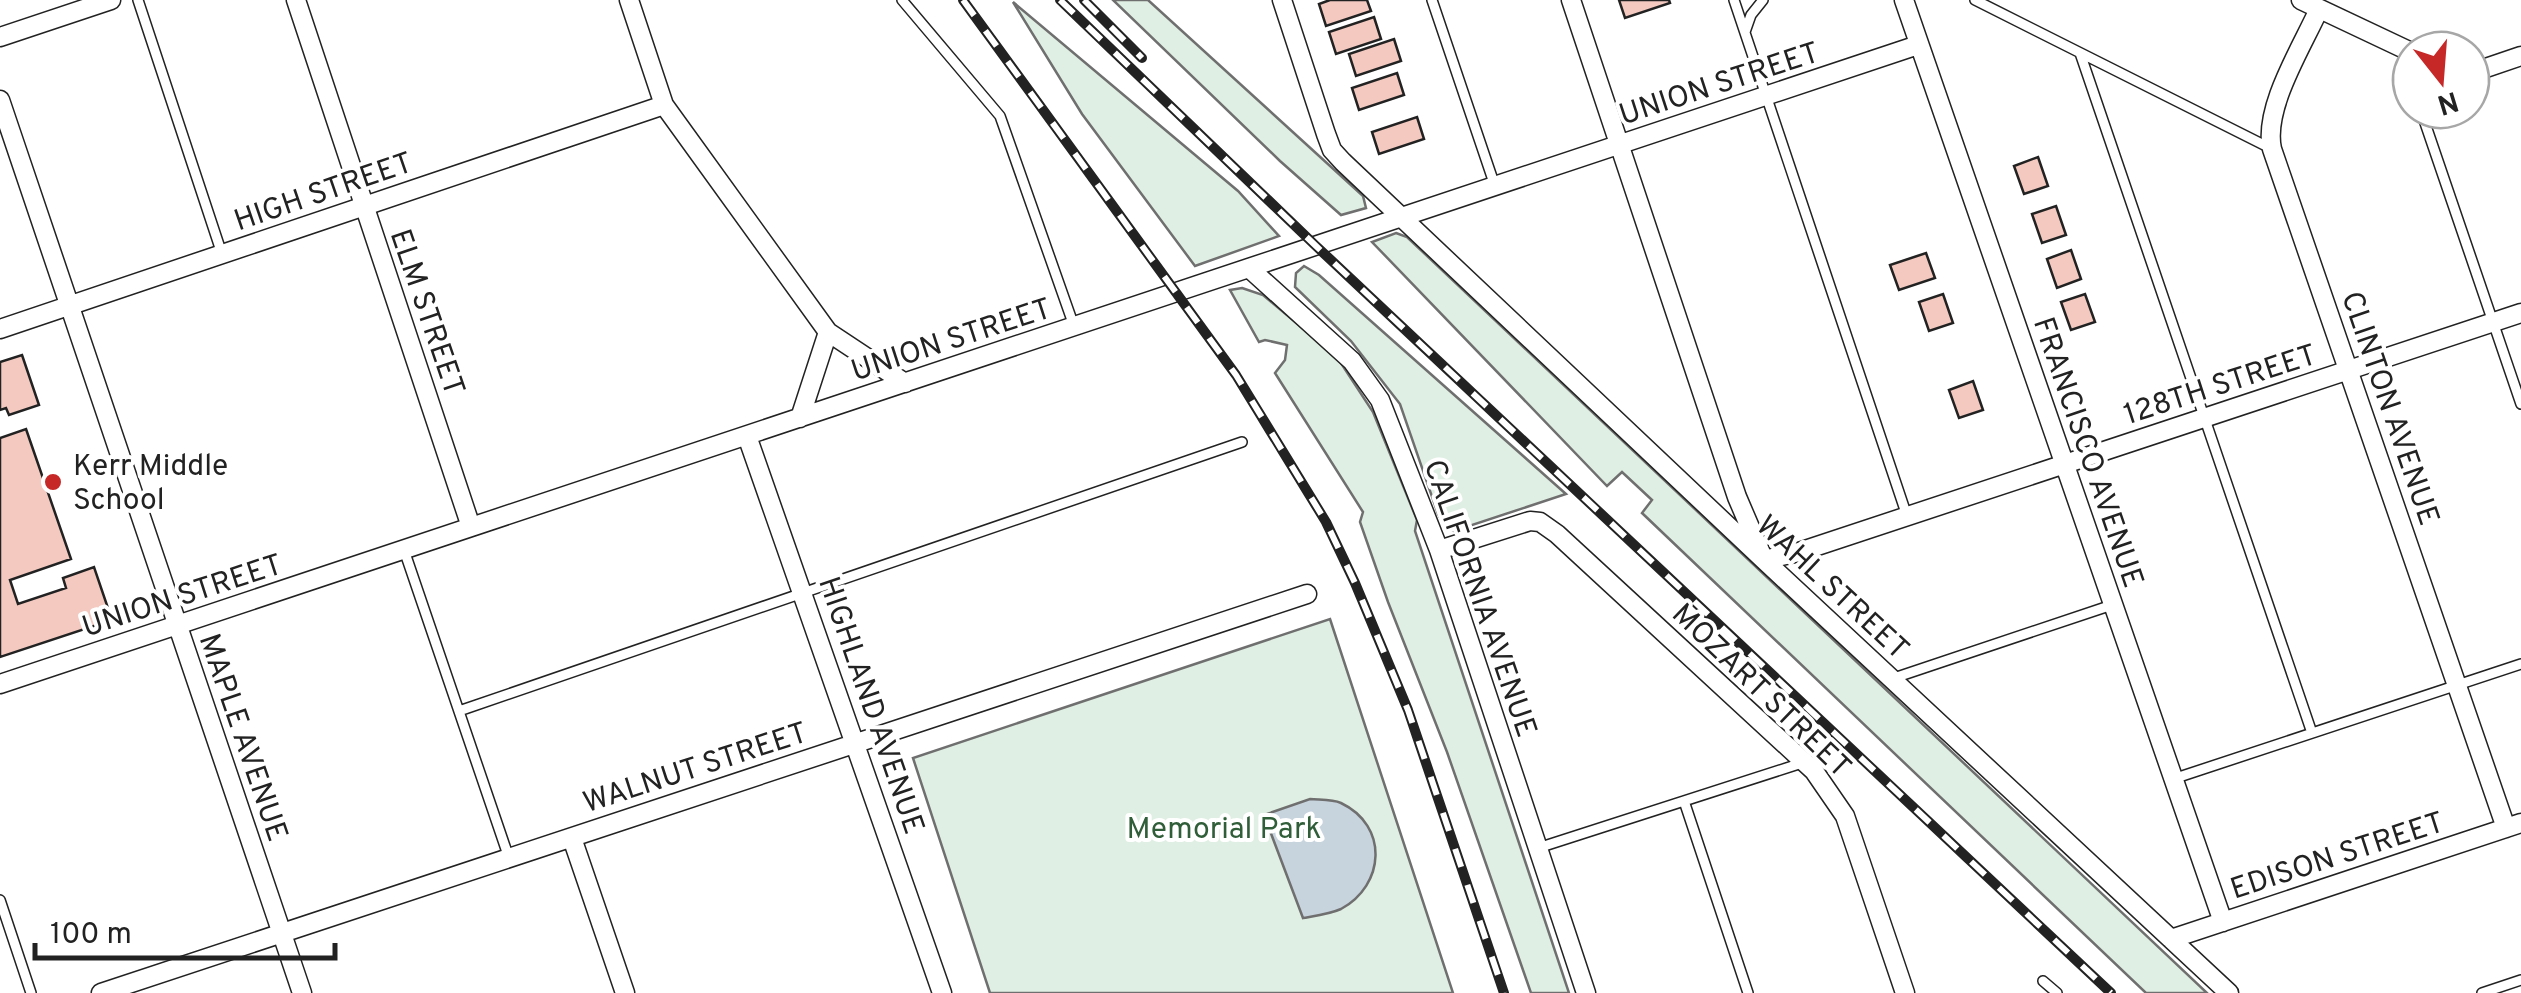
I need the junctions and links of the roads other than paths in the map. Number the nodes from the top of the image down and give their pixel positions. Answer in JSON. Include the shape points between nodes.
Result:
{"nodes":[{"id":1,"x":111,"y":0,"type":"edge"},
{"id":2,"x":138,"y":0,"type":"edge"},
{"id":3,"x":296,"y":0,"type":"edge"},
{"id":4,"x":629,"y":0,"type":"edge"},
{"id":5,"x":902,"y":0,"type":"edge"},
{"id":6,"x":1282,"y":0,"type":"edge"},
{"id":7,"x":1432,"y":0,"type":"edge"},
{"id":8,"x":1571,"y":0,"type":"edge"},
{"id":9,"x":1734,"y":0,"type":"edge"},
{"id":10,"x":1763,"y":0,"type":"edge"},
{"id":11,"x":1904,"y":0,"type":"edge"},
{"id":12,"x":1975,"y":0,"type":"edge"},
{"id":13,"x":2301,"y":0,"type":"edge"},
{"id":14,"x":2319,"y":9,"type":"junction"},
{"id":15,"x":1744,"y":32,"type":"junction"},
{"id":16,"x":0,"y":37,"type":"edge"},
{"id":17,"x":2391,"y":43,"type":"edge"},
{"id":18,"x":1918,"y":45,"type":"junction"},
{"id":19,"x":2080,"y":53,"type":"junction"},
{"id":20,"x":2521,"y":56,"type":"edge"},
{"id":21,"x":2491,"y":66,"type":"edge"},
{"id":22,"x":1766,"y":96,"type":"junction"},
{"id":23,"x":0,"y":100,"type":"edge"},
{"id":24,"x":664,"y":105,"type":"junction"},
{"id":25,"x":2427,"y":130,"type":"edge"},
{"id":26,"x":1619,"y":145,"type":"junction"},
{"id":27,"x":2272,"y":149,"type":"junction"},
{"id":28,"x":1495,"y":186,"type":"junction"},
{"id":29,"x":363,"y":206,"type":"junction"},
{"id":30,"x":1404,"y":216,"type":"junction"},
{"id":31,"x":222,"y":254,"type":"junction"},
{"id":32,"x":1249,"y":268,"type":"junction"},
{"id":33,"x":69,"y":306,"type":"junction"},
{"id":34,"x":2521,"y":312,"type":"edge"},
{"id":35,"x":2493,"y":322,"type":"junction"},
{"id":36,"x":1074,"y":326,"type":"junction"},
{"id":37,"x":0,"y":329,"type":"edge"},
{"id":38,"x":828,"y":332,"type":"junction"},
{"id":39,"x":2348,"y":370,"type":"junction"},
{"id":40,"x":905,"y":383,"type":"junction"},
{"id":41,"x":2521,"y":404,"type":"edge"},
{"id":42,"x":800,"y":418,"type":"junction"},
{"id":43,"x":2204,"y":418,"type":"junction"},
{"id":44,"x":747,"y":436,"type":"junction"},
{"id":45,"x":1242,"y":442,"type":"dead end"},
{"id":46,"x":2064,"y":464,"type":"junction"},
{"id":47,"x":1907,"y":516,"type":"junction"},
{"id":48,"x":471,"y":527,"type":"junction"},
{"id":49,"x":404,"y":550,"type":"junction"},
{"id":50,"x":1439,"y":550,"type":"junction"},
{"id":51,"x":1764,"y":560,"type":"junction"},
{"id":52,"x":805,"y":593,"type":"junction"},
{"id":53,"x":1307,"y":594,"type":"dead end"},
{"id":54,"x":2113,"y":604,"type":"junction"},
{"id":55,"x":178,"y":625,"type":"junction"},
{"id":56,"x":2521,"y":664,"type":"edge"},
{"id":57,"x":1892,"y":679,"type":"junction"},
{"id":58,"x":0,"y":684,"type":"edge"},
{"id":59,"x":2457,"y":686,"type":"junction"},
{"id":60,"x":459,"y":711,"type":"junction"},
{"id":61,"x":2312,"y":734,"type":"junction"},
{"id":62,"x":856,"y":743,"type":"junction"},
{"id":63,"x":1804,"y":762,"type":"junction"},
{"id":64,"x":2174,"y":779,"type":"junction"},
{"id":65,"x":1684,"y":801,"type":"junction"},
{"id":66,"x":2513,"y":826,"type":"edge"},
{"id":67,"x":572,"y":838,"type":"junction"},
{"id":68,"x":1538,"y":848,"type":"junction"},
{"id":69,"x":509,"y":858,"type":"junction"},
{"id":70,"x":0,"y":900,"type":"edge"},
{"id":71,"x":2223,"y":922,"type":"junction"},
{"id":72,"x":281,"y":934,"type":"junction"},
{"id":73,"x":2171,"y":939,"type":"junction"},
{"id":74,"x":2043,"y":980,"type":"dead end"},
{"id":75,"x":2521,"y":980,"type":"edge"},
{"id":76,"x":31,"y":993,"type":"edge"},
{"id":77,"x":102,"y":993,"type":"edge"},
{"id":78,"x":302,"y":993,"type":"edge"},
{"id":79,"x":625,"y":993,"type":"edge"},
{"id":80,"x":942,"y":993,"type":"edge"},
{"id":81,"x":1586,"y":993,"type":"edge"},
{"id":82,"x":1748,"y":993,"type":"edge"},
{"id":83,"x":1905,"y":993,"type":"edge"},
{"id":84,"x":2057,"y":993,"type":"edge"},
{"id":85,"x":2230,"y":993,"type":"edge"},
{"id":86,"x":2482,"y":993,"type":"edge"}],
"edges":[{"from":1,"to":16,"type":"street"},
{"from":2,"to":31,"type":"lane"},
{"from":3,"to":29,"type":"street","name":"ELM STREET"},
{"from":4,"to":24,"type":"street"},
{"from":5,"to":36,"type":"lane","via":[[1000,116]]},
{"from":6,"to":30,"type":"street","via":[[1332,150]]},
{"from":7,"to":28,"type":"lane"},
{"from":8,"to":26,"type":"street"},
{"from":9,"to":15,"type":"lane"},
{"from":10,"to":15,"type":"lane"},
{"from":11,"to":18,"type":"street","name":"FRANCISCO AVENUE"},
{"from":12,"to":19,"type":"lane"},
{"from":13,"to":14,"type":"street"},
{"from":14,"to":17,"type":"street"},
{"from":14,"to":27,"type":"street","name":"CLINTON AVENUE","via":[[2272,113]]},
{"from":15,"to":22,"type":"lane"},
{"from":18,"to":22,"type":"street","name":"UNION STREET"},
{"from":18,"to":46,"type":"street","name":"FRANCISCO AVENUE"},
{"from":19,"to":27,"type":"lane"},
{"from":19,"to":43,"type":"lane"},
{"from":20,"to":21,"type":"street"},
{"from":22,"to":26,"type":"street","name":"UNION STREET"},
{"from":22,"to":47,"type":"lane"},
{"from":23,"to":33,"type":"street","name":"MAPLE AVENUE"},
{"from":24,"to":29,"type":"street","name":"HIGH STREET"},
{"from":24,"to":38,"type":"street"},
{"from":25,"to":35,"type":"lane"},
{"from":26,"to":28,"type":"street","name":"UNION STREET"},
{"from":26,"to":51,"type":"street"},
{"from":27,"to":39,"type":"street","name":"CLINTON AVENUE"},
{"from":28,"to":30,"type":"street","name":"UNION STREET"},
{"from":29,"to":31,"type":"street","name":"HIGH STREET"},
{"from":29,"to":48,"type":"street","name":"ELM STREET"},
{"from":30,"to":32,"type":"street","name":"UNION STREET"},
{"from":30,"to":51,"type":"street","name":"WAHL STREET"},
{"from":31,"to":33,"type":"street","name":"HIGH STREET"},
{"from":32,"to":36,"type":"street","name":"UNION STREET"},
{"from":32,"to":50,"type":"street","name":"CALIFORNIA AVENUE","via":[[1352,361],[1380,400]]},
{"from":33,"to":37,"type":"street","name":"HIGH STREET"},
{"from":33,"to":55,"type":"street","name":"MAPLE AVENUE"},
{"from":34,"to":35,"type":"street","name":"128TH STREET"},
{"from":35,"to":39,"type":"street","name":"128TH STREET"},
{"from":35,"to":41,"type":"lane"},
{"from":36,"to":40,"type":"street","name":"UNION STREET"},
{"from":38,"to":40,"type":"street"},
{"from":38,"to":42,"type":"street"},
{"from":39,"to":43,"type":"street","name":"128TH STREET"},
{"from":39,"to":59,"type":"street","name":"CLINTON AVENUE"},
{"from":40,"to":42,"type":"street","name":"UNION STREET"},
{"from":42,"to":44,"type":"street","name":"UNION STREET"},
{"from":43,"to":46,"type":"street","name":"128TH STREET"},
{"from":43,"to":61,"type":"lane"},
{"from":44,"to":48,"type":"street","name":"UNION STREET"},
{"from":44,"to":52,"type":"street","name":"HIGHLAND AVENUE"},
{"from":45,"to":52,"type":"lane"},
{"from":46,"to":47,"type":"street","name":"128TH STREET"},
{"from":46,"to":54,"type":"street","name":"FRANCISCO AVENUE"},
{"from":47,"to":51,"type":"street","name":"128TH STREET"},
{"from":48,"to":49,"type":"street","name":"UNION STREET"},
{"from":49,"to":55,"type":"street","name":"UNION STREET"},
{"from":49,"to":60,"type":"lane"},
{"from":50,"to":63,"type":"street","name":"MOZART STREET","via":[[1540,522]]},
{"from":50,"to":68,"type":"street","name":"CALIFORNIA AVENUE"},
{"from":51,"to":57,"type":"street","name":"WAHL STREET"},
{"from":52,"to":60,"type":"lane"},
{"from":52,"to":62,"type":"street","name":"HIGHLAND AVENUE"},
{"from":53,"to":62,"type":"street","name":"WALNUT STREET"},
{"from":54,"to":57,"type":"lane"},
{"from":54,"to":64,"type":"street","name":"FRANCISCO AVENUE"},
{"from":55,"to":58,"type":"street","name":"UNION STREET"},
{"from":55,"to":72,"type":"street","name":"MAPLE AVENUE"},
{"from":56,"to":59,"type":"lane"},
{"from":57,"to":73,"type":"street","name":"WAHL STREET"},
{"from":59,"to":61,"type":"lane"},
{"from":59,"to":66,"type":"street","name":"CLINTON AVENUE"},
{"from":60,"to":69,"type":"lane"},
{"from":61,"to":64,"type":"lane"},
{"from":62,"to":67,"type":"street","name":"WALNUT STREET"},
{"from":62,"to":80,"type":"street","name":"HIGHLAND AVENUE"},
{"from":63,"to":65,"type":"lane"},
{"from":63,"to":83,"type":"street","name":"MOZART STREET","via":[[1845,816]]},
{"from":64,"to":71,"type":"street","name":"FRANCISCO AVENUE"},
{"from":65,"to":68,"type":"lane"},
{"from":65,"to":82,"type":"lane"},
{"from":66,"to":71,"type":"street","name":"EDISON STREET"},
{"from":67,"to":69,"type":"street","name":"WALNUT STREET"},
{"from":67,"to":79,"type":"street"},
{"from":68,"to":81,"type":"street","name":"CALIFORNIA AVENUE"},
{"from":69,"to":72,"type":"street","name":"WALNUT STREET"},
{"from":70,"to":76,"type":"lane"},
{"from":71,"to":73,"type":"street","name":"EDISON STREET"},
{"from":72,"to":77,"type":"street","name":"WALNUT STREET"},
{"from":72,"to":78,"type":"street","name":"MAPLE AVENUE"},
{"from":73,"to":85,"type":"street","name":"WAHL STREET"},
{"from":74,"to":84,"type":"lane"},
{"from":75,"to":86,"type":"lane"}]}
